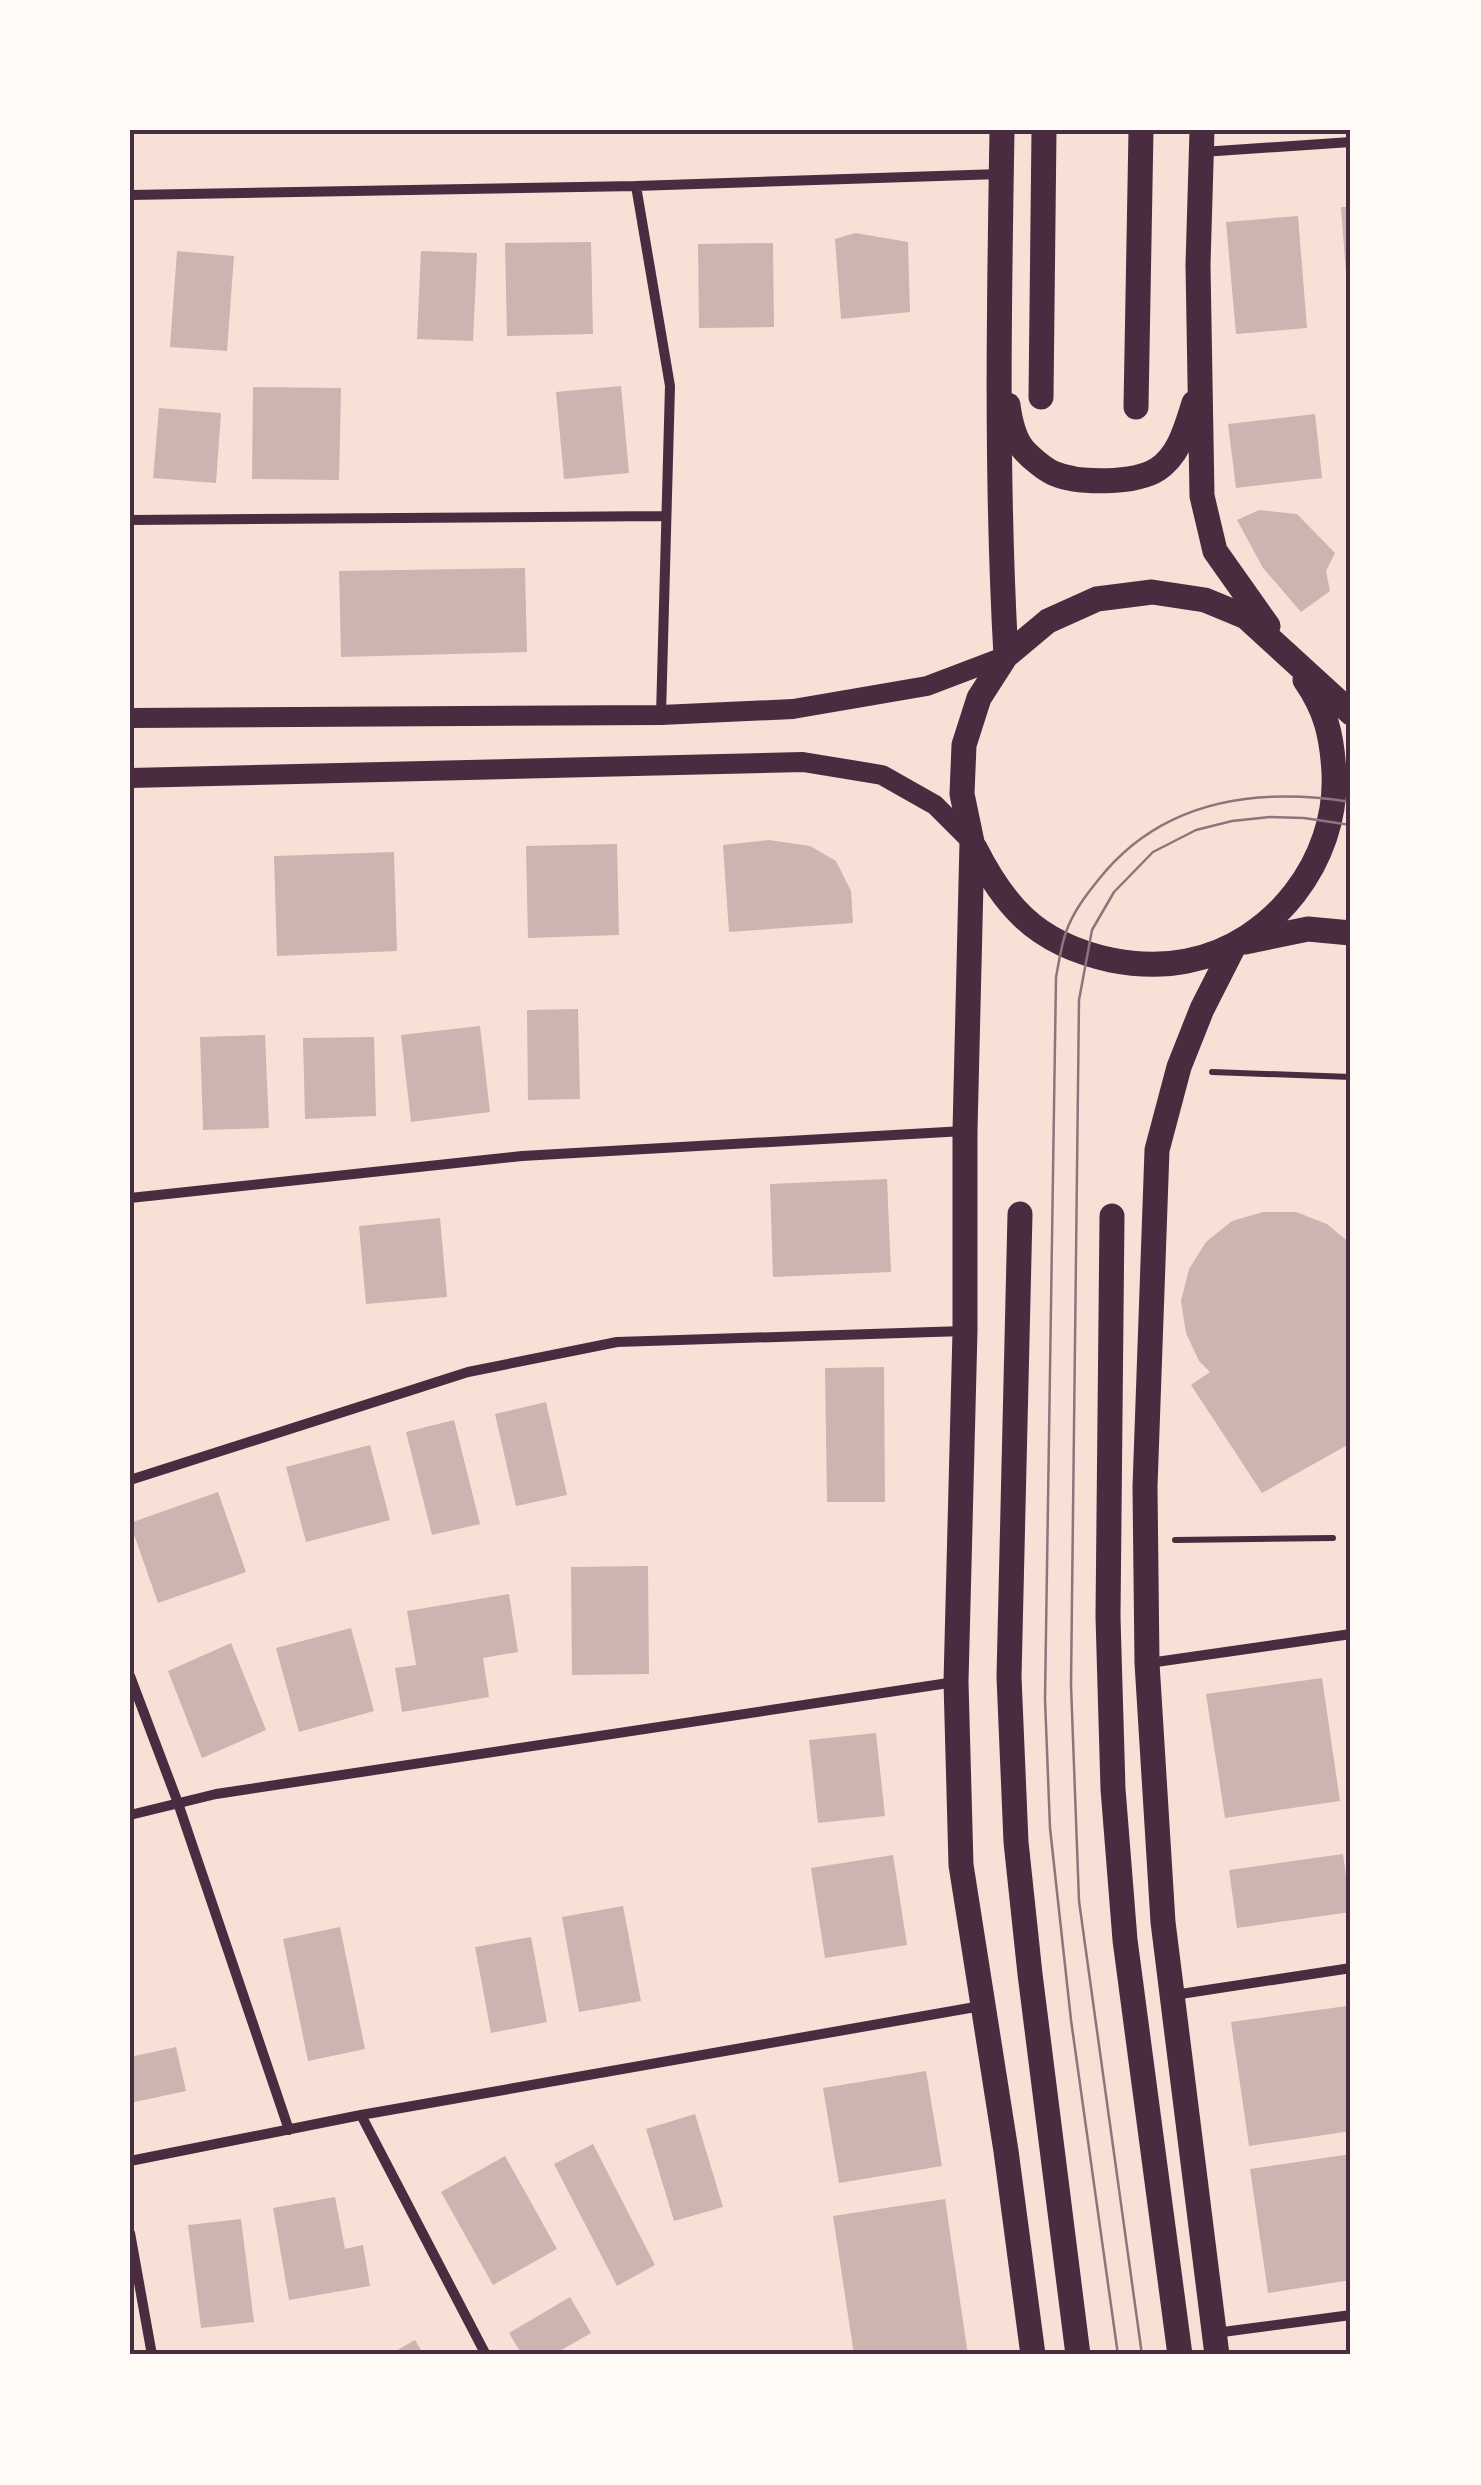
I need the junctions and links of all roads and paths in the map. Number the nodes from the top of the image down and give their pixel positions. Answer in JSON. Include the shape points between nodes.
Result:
{"nodes":[{"id":1,"x":1002,"y":130,"type":"edge"},
{"id":2,"x":1044,"y":130,"type":"edge"},
{"id":3,"x":1141,"y":130,"type":"edge"},
{"id":4,"x":1202,"y":141,"type":"edge"},
{"id":5,"x":1351,"y":142,"type":"edge"},
{"id":6,"x":1001,"y":174,"type":"junction"},
{"id":7,"x":636,"y":186,"type":"junction"},
{"id":8,"x":130,"y":195,"type":"edge"},
{"id":9,"x":997,"y":326,"type":"junction"},
{"id":10,"x":1201,"y":383,"type":"junction"},
{"id":11,"x":1041,"y":396,"type":"dead end"},
{"id":12,"x":1136,"y":406,"type":"dead end"},
{"id":13,"x":665,"y":516,"type":"junction"},
{"id":14,"x":130,"y":520,"type":"edge"},
{"id":15,"x":1286,"y":652,"type":"junction"},
{"id":16,"x":1006,"y":656,"type":"junction"},
{"id":17,"x":1351,"y":713,"type":"edge"},
{"id":18,"x":661,"y":715,"type":"junction"},
{"id":19,"x":130,"y":718,"type":"edge"},
{"id":20,"x":130,"y":778,"type":"edge"},
{"id":21,"x":972,"y":842,"type":"junction"},
{"id":22,"x":1351,"y":933,"type":"edge"},
{"id":23,"x":1235,"y":944,"type":"junction"},
{"id":24,"x":1201,"y":1072,"type":"dead end"},
{"id":25,"x":1351,"y":1077,"type":"edge"},
{"id":26,"x":965,"y":1131,"type":"junction"},
{"id":27,"x":130,"y":1198,"type":"edge"},
{"id":28,"x":1020,"y":1214,"type":"dead end"},
{"id":29,"x":1112,"y":1216,"type":"dead end"},
{"id":30,"x":965,"y":1331,"type":"junction"},
{"id":31,"x":130,"y":1480,"type":"edge"},
{"id":32,"x":1334,"y":1538,"type":"dead end"},
{"id":33,"x":1166,"y":1540,"type":"dead end"},
{"id":34,"x":1351,"y":1634,"type":"edge"},
{"id":35,"x":1147,"y":1664,"type":"junction"},
{"id":36,"x":130,"y":1676,"type":"edge"},
{"id":37,"x":956,"y":1682,"type":"junction"},
{"id":38,"x":178,"y":1803,"type":"junction"},
{"id":39,"x":130,"y":1814,"type":"edge"},
{"id":40,"x":1351,"y":1968,"type":"edge"},
{"id":41,"x":1170,"y":1996,"type":"junction"},
{"id":42,"x":982,"y":2006,"type":"junction"},
{"id":43,"x":361,"y":2115,"type":"junction"},
{"id":44,"x":289,"y":2130,"type":"junction"},
{"id":45,"x":130,"y":2160,"type":"edge"},
{"id":46,"x":130,"y":2233,"type":"edge"},
{"id":47,"x":1351,"y":2315,"type":"edge"},
{"id":48,"x":1216,"y":2344,"type":"edge"},
{"id":49,"x":152,"y":2355,"type":"edge"},
{"id":50,"x":486,"y":2355,"type":"edge"},
{"id":51,"x":1033,"y":2355,"type":"edge"},
{"id":52,"x":1078,"y":2355,"type":"edge"},
{"id":53,"x":1180,"y":2355,"type":"edge"}],
"edges":[{"from":1,"to":6,"type":"main road"},
{"from":2,"to":11,"type":"main road"},
{"from":3,"to":12,"type":"main road"},
{"from":4,"to":5,"type":"street"},
{"from":4,"to":10,"type":"main road"},
{"from":6,"to":7,"type":"street"},
{"from":6,"to":9,"type":"main road"},
{"from":7,"to":8,"type":"street"},
{"from":7,"to":13,"type":"street","via":[[670,386]]},
{"from":9,"to":10,"type":"main road","via":[[1011,426],[1022,449],[1052,472],[1127,481],[1158,469],[1181,444]]},
{"from":9,"to":16,"type":"main road"},
{"from":10,"to":15,"type":"main road","via":[[1202,496],[1215,551]]},
{"from":13,"to":14,"type":"street"},
{"from":13,"to":18,"type":"street"},
{"from":15,"to":16,"type":"main road","via":[[1246,616],[1206,600],[1152,592],[1083,605],[1048,621]]},
{"from":15,"to":17,"type":"main road"},
{"from":15,"to":23,"type":"main road","via":[[1318,699],[1332,740],[1331,822],[1312,871],[1278,913]]},
{"from":16,"to":18,"type":"main road","via":[[927,686],[792,709]]},
{"from":16,"to":21,"type":"main road","via":[[980,698],[964,744],[962,794]]},
{"from":18,"to":19,"type":"main road"},
{"from":20,"to":21,"type":"main road","via":[[802,762],[882,774],[936,804]]},
{"from":21,"to":23,"type":"main road","via":[[994,884],[1024,918],[1088,955],[1154,964],[1188,961]]},
{"from":21,"to":26,"type":"main road"},
{"from":22,"to":23,"type":"main road","via":[[1308,929]]},
{"from":23,"to":35,"type":"main road","via":[[1179,1067],[1157,1150]]},
{"from":24,"to":25,"type":"path"},
{"from":26,"to":27,"type":"street","via":[[522,1156]]},
{"from":26,"to":30,"type":"main road"},
{"from":28,"to":52,"type":"main road","via":[[1009,1677],[1016,1823]]},
{"from":29,"to":53,"type":"main road","via":[[1108,1616],[1114,1789],[1125,1940]]},
{"from":30,"to":31,"type":"street","via":[[617,1342],[468,1372]]},
{"from":30,"to":37,"type":"main road"},
{"from":32,"to":33,"type":"path"},
{"from":34,"to":35,"type":"street"},
{"from":35,"to":41,"type":"main road"},
{"from":36,"to":38,"type":"street"},
{"from":37,"to":38,"type":"street"},
{"from":37,"to":42,"type":"main road","via":[[961,1865]]},
{"from":38,"to":39,"type":"street"},
{"from":38,"to":44,"type":"street"},
{"from":40,"to":41,"type":"street"},
{"from":41,"to":48,"type":"main road"},
{"from":42,"to":43,"type":"street"},
{"from":42,"to":51,"type":"main road"},
{"from":43,"to":44,"type":"street"},
{"from":43,"to":50,"type":"street"},
{"from":44,"to":45,"type":"street"},
{"from":46,"to":49,"type":"street"},
{"from":47,"to":48,"type":"street"}]}
